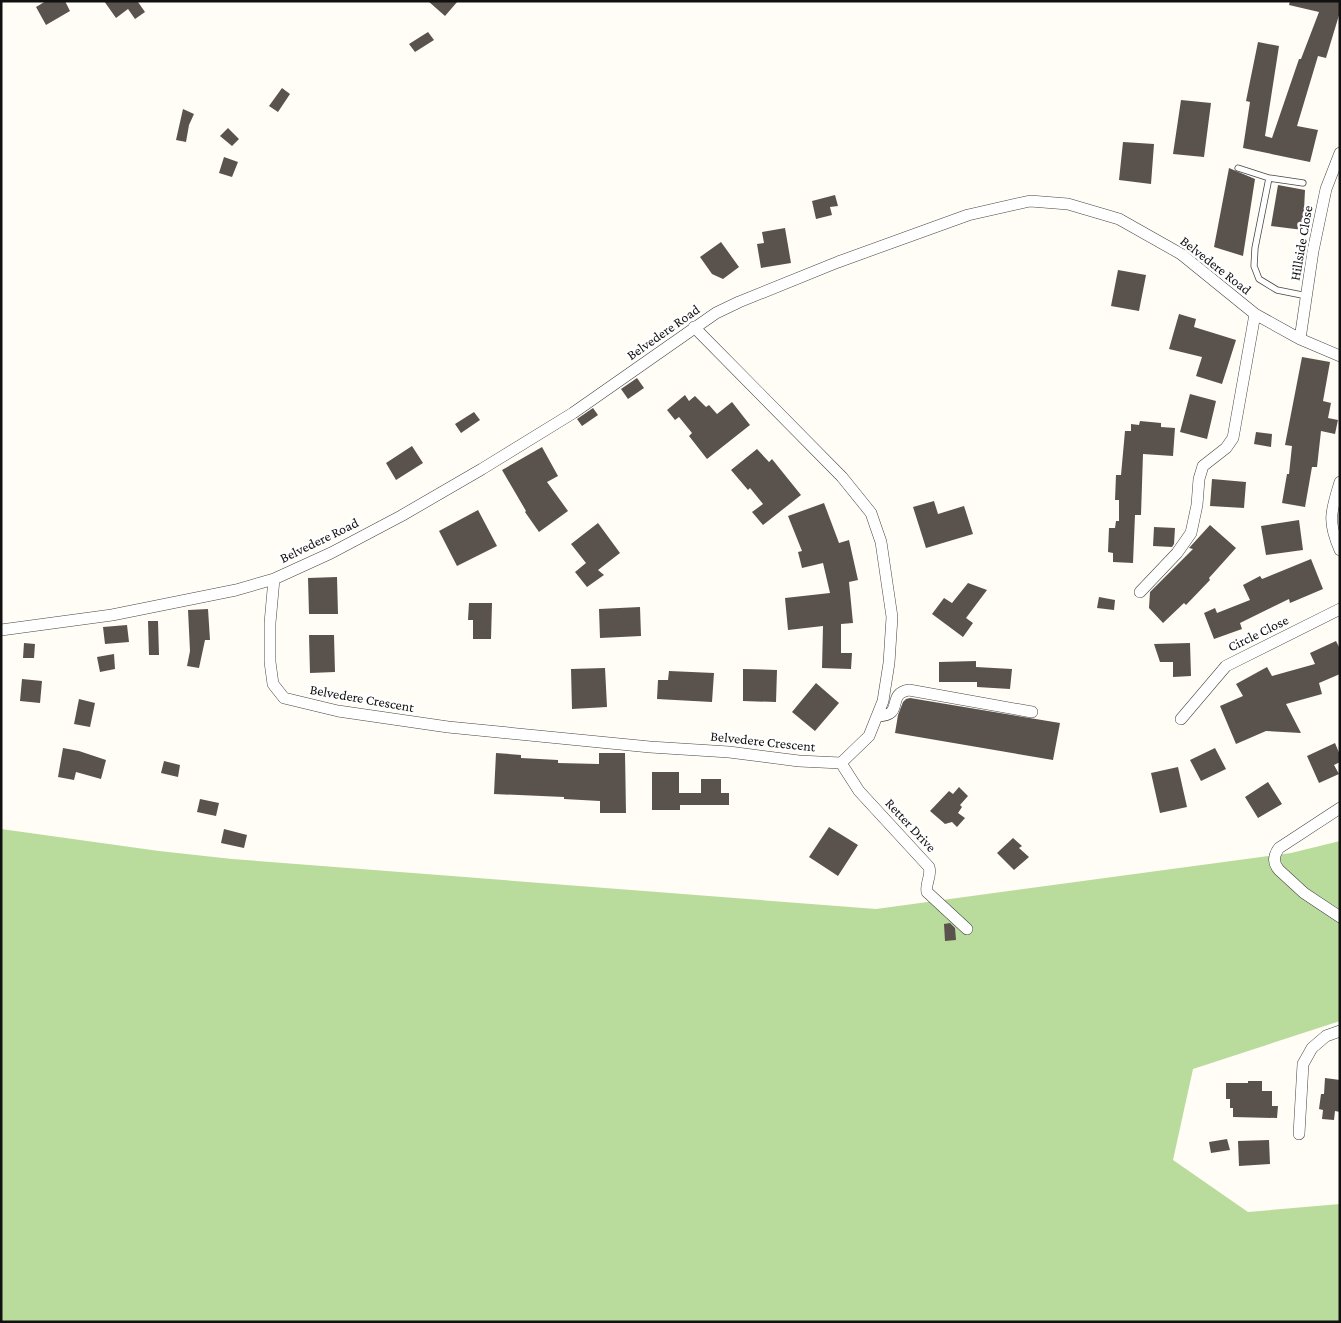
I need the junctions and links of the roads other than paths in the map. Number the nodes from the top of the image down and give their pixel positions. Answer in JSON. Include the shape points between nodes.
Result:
{"nodes":[{"id":1,"x":1340,"y":153,"type":"edge"},
{"id":2,"x":1238,"y":168,"type":"dead end"},
{"id":3,"x":1269,"y":178,"type":"junction"},
{"id":4,"x":1303,"y":183,"type":"dead end"},
{"id":5,"x":1307,"y":296,"type":"junction"},
{"id":6,"x":1255,"y":314,"type":"junction"},
{"id":7,"x":694,"y":327,"type":"junction"},
{"id":8,"x":1300,"y":339,"type":"junction"},
{"id":9,"x":1340,"y":356,"type":"edge"},
{"id":10,"x":1340,"y":482,"type":"edge"},
{"id":11,"x":1340,"y":550,"type":"edge"},
{"id":12,"x":274,"y":579,"type":"junction"},
{"id":13,"x":1140,"y":592,"type":"dead end"},
{"id":14,"x":1340,"y":609,"type":"edge"},
{"id":15,"x":1,"y":630,"type":"edge"},
{"id":16,"x":1032,"y":712,"type":"dead end"},
{"id":17,"x":877,"y":716,"type":"junction"},
{"id":18,"x":1181,"y":719,"type":"dead end"},
{"id":19,"x":841,"y":763,"type":"junction"},
{"id":20,"x":1340,"y":808,"type":"edge"},
{"id":21,"x":1340,"y":918,"type":"edge"},
{"id":22,"x":967,"y":929,"type":"dead end"},
{"id":23,"x":1340,"y":1031,"type":"edge"},
{"id":24,"x":1299,"y":1134,"type":"dead end"}],
"edges":[{"from":1,"to":5,"type":"street","name":"Hillside Close","via":[[1326,189]]},
{"from":2,"to":3,"type":"lane"},
{"from":3,"to":4,"type":"lane"},
{"from":3,"to":5,"type":"lane","via":[[1254,266],[1259,279],[1277,290]]},
{"from":5,"to":8,"type":"street","name":"Hillside Close"},
{"from":6,"to":7,"type":"street","name":"Belvedere Road","via":[[1181,254],[1119,218],[1068,204],[1030,201],[968,215],[838,262],[739,302]]},
{"from":6,"to":8,"type":"street","name":"Belvedere Road"},
{"from":6,"to":13,"type":"street","via":[[1233,438],[1226,448],[1203,466],[1191,532]]},
{"from":7,"to":12,"type":"street","name":"Belvedere Road","via":[[573,413],[482,469],[339,549]]},
{"from":7,"to":17,"type":"street","via":[[842,477],[871,513],[881,542],[892,617],[889,663],[883,701]]},
{"from":8,"to":9,"type":"street","name":"Belvedere Road"},
{"from":10,"to":11,"type":"street","via":[[1330,520]]},
{"from":12,"to":15,"type":"street","name":"Belvedere Road","via":[[112,615]]},
{"from":12,"to":19,"type":"street","name":"Belvedere Crescent","via":[[270,662],[273,684],[284,698],[338,711],[448,727]]},
{"from":14,"to":18,"type":"street","name":"Circle Close","via":[[1226,666]]},
{"from":16,"to":17,"type":"street","via":[[909,690],[897,695],[892,713]]},
{"from":17,"to":19,"type":"street","via":[[869,736]]},
{"from":19,"to":22,"type":"street","name":"Retter Drive","via":[[859,791],[929,867],[927,892]]},
{"from":20,"to":21,"type":"street","via":[[1279,848],[1274,857],[1279,870],[1304,893]]},
{"from":23,"to":24,"type":"street","via":[[1326,1036],[1312,1048],[1303,1064]]}]}
